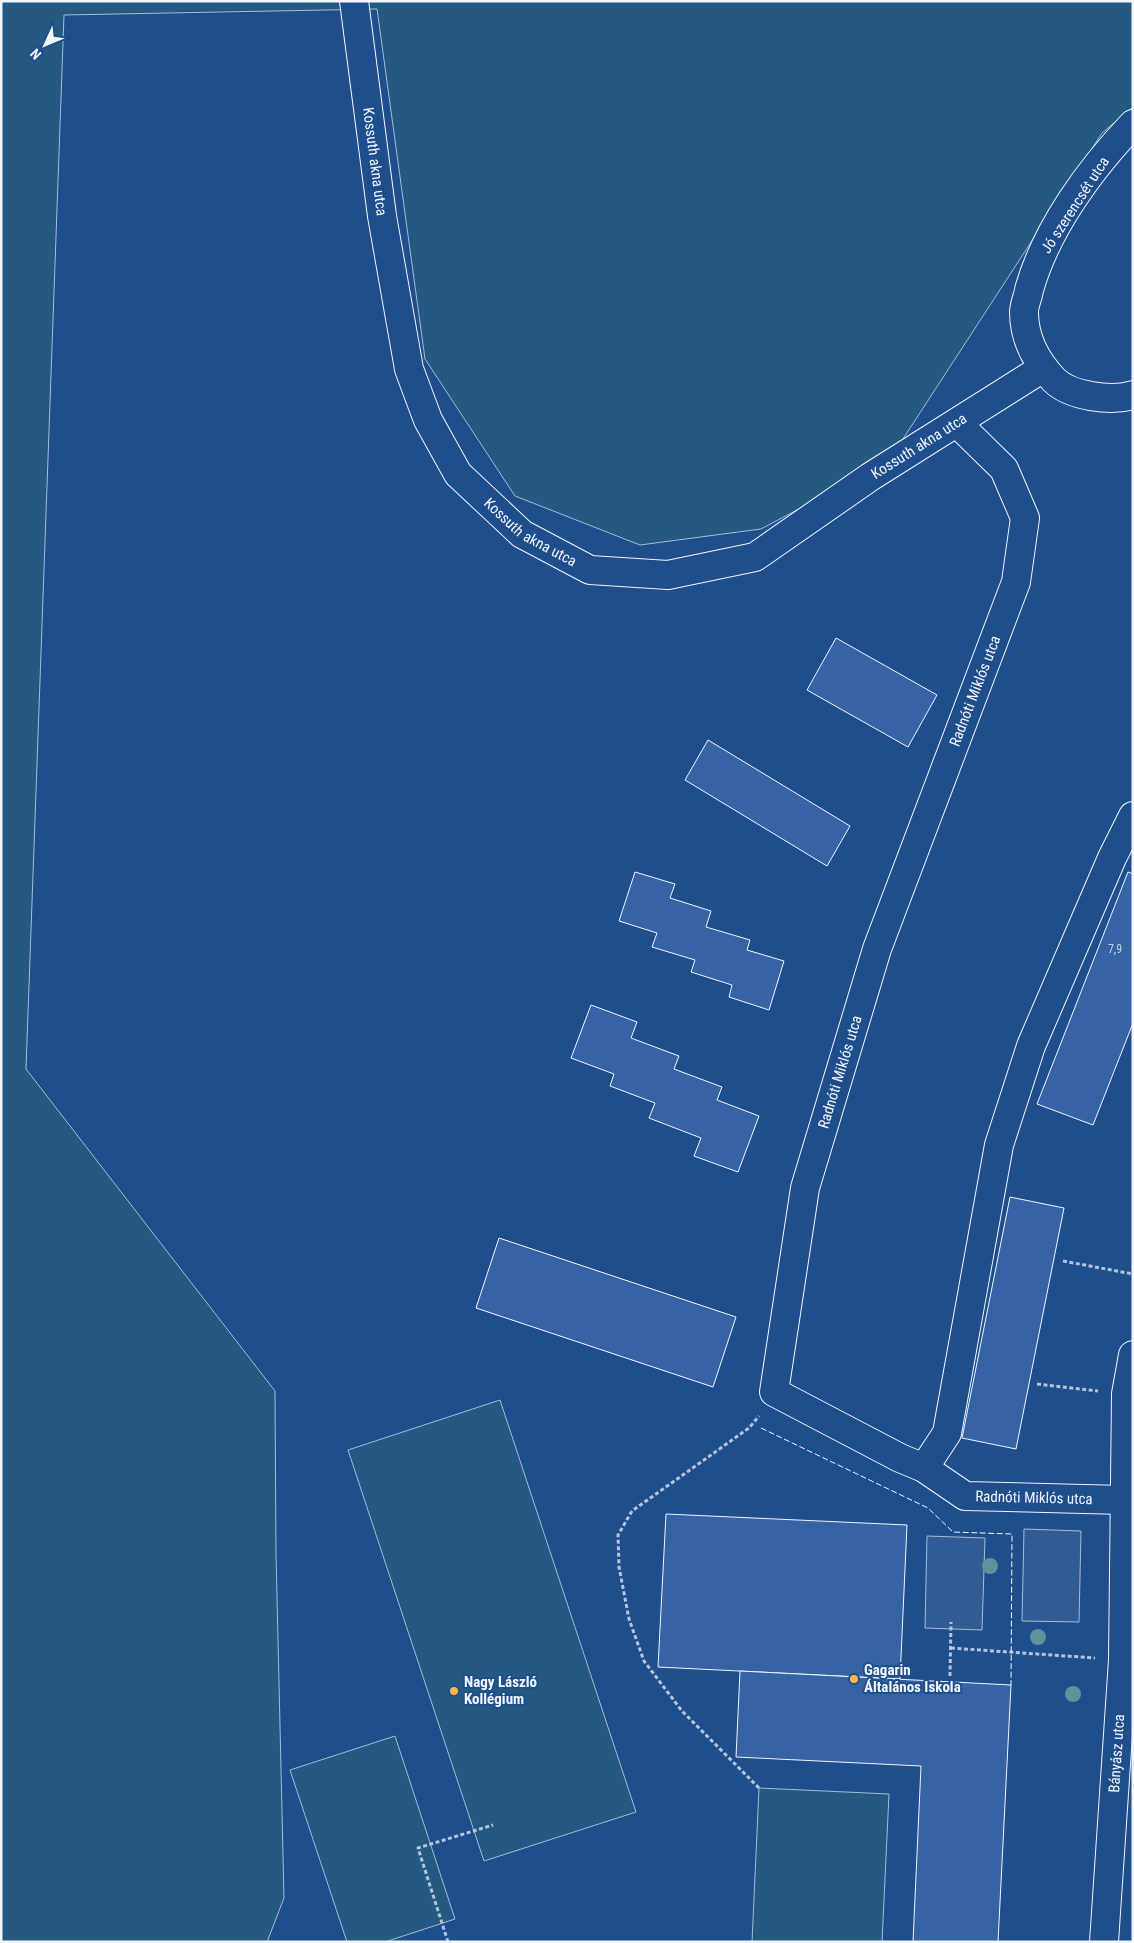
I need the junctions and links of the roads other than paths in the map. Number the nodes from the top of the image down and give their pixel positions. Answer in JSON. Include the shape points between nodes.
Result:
{"nodes":[{"id":1,"x":354,"y":1,"type":"edge"},
{"id":2,"x":1133,"y":124,"type":"edge"},
{"id":3,"x":1043,"y":368,"type":"junction"},
{"id":4,"x":1133,"y":395,"type":"edge"},
{"id":5,"x":957,"y":424,"type":"junction"},
{"id":6,"x":1133,"y":816,"type":"edge"},
{"id":7,"x":1133,"y":1355,"type":"edge"},
{"id":8,"x":924,"y":1468,"type":"junction"},
{"id":9,"x":1124,"y":1500,"type":"junction"},
{"id":10,"x":1104,"y":1942,"type":"edge"}],
"edges":[{"from":1,"to":5,"type":"street","name":"Kossuth akna utca","via":[[382,216],[409,369],[428,420],[458,474],[522,534],[590,570],[668,575],[756,557],[870,477]]},
{"from":2,"to":3,"type":"street","name":"Jó szerencsét utca","via":[[1094,168],[1043,250],[1024,311],[1028,342]]},
{"from":3,"to":4,"type":"street","name":"Jó szerencsét utca","via":[[1058,384],[1082,395],[1124,398]]},
{"from":3,"to":5,"type":"street","name":"Kossuth akna utca"},
{"from":5,"to":8,"type":"street","name":"Radnóti Miklós utca","via":[[1004,469],[1025,518],[1016,582],[877,949],[805,1188],[774,1392]]},
{"from":6,"to":8,"type":"street","via":[[1031,1046],[999,1145],[946,1433]]},
{"from":7,"to":9,"type":"street","name":"Bányász utca","via":[[1126,1394]]},
{"from":8,"to":9,"type":"street","name":"Radnóti Miklós utca","via":[[965,1496]]},
{"from":9,"to":10,"type":"street","name":"Bányász utca","via":[[1123,1660]]}]}
